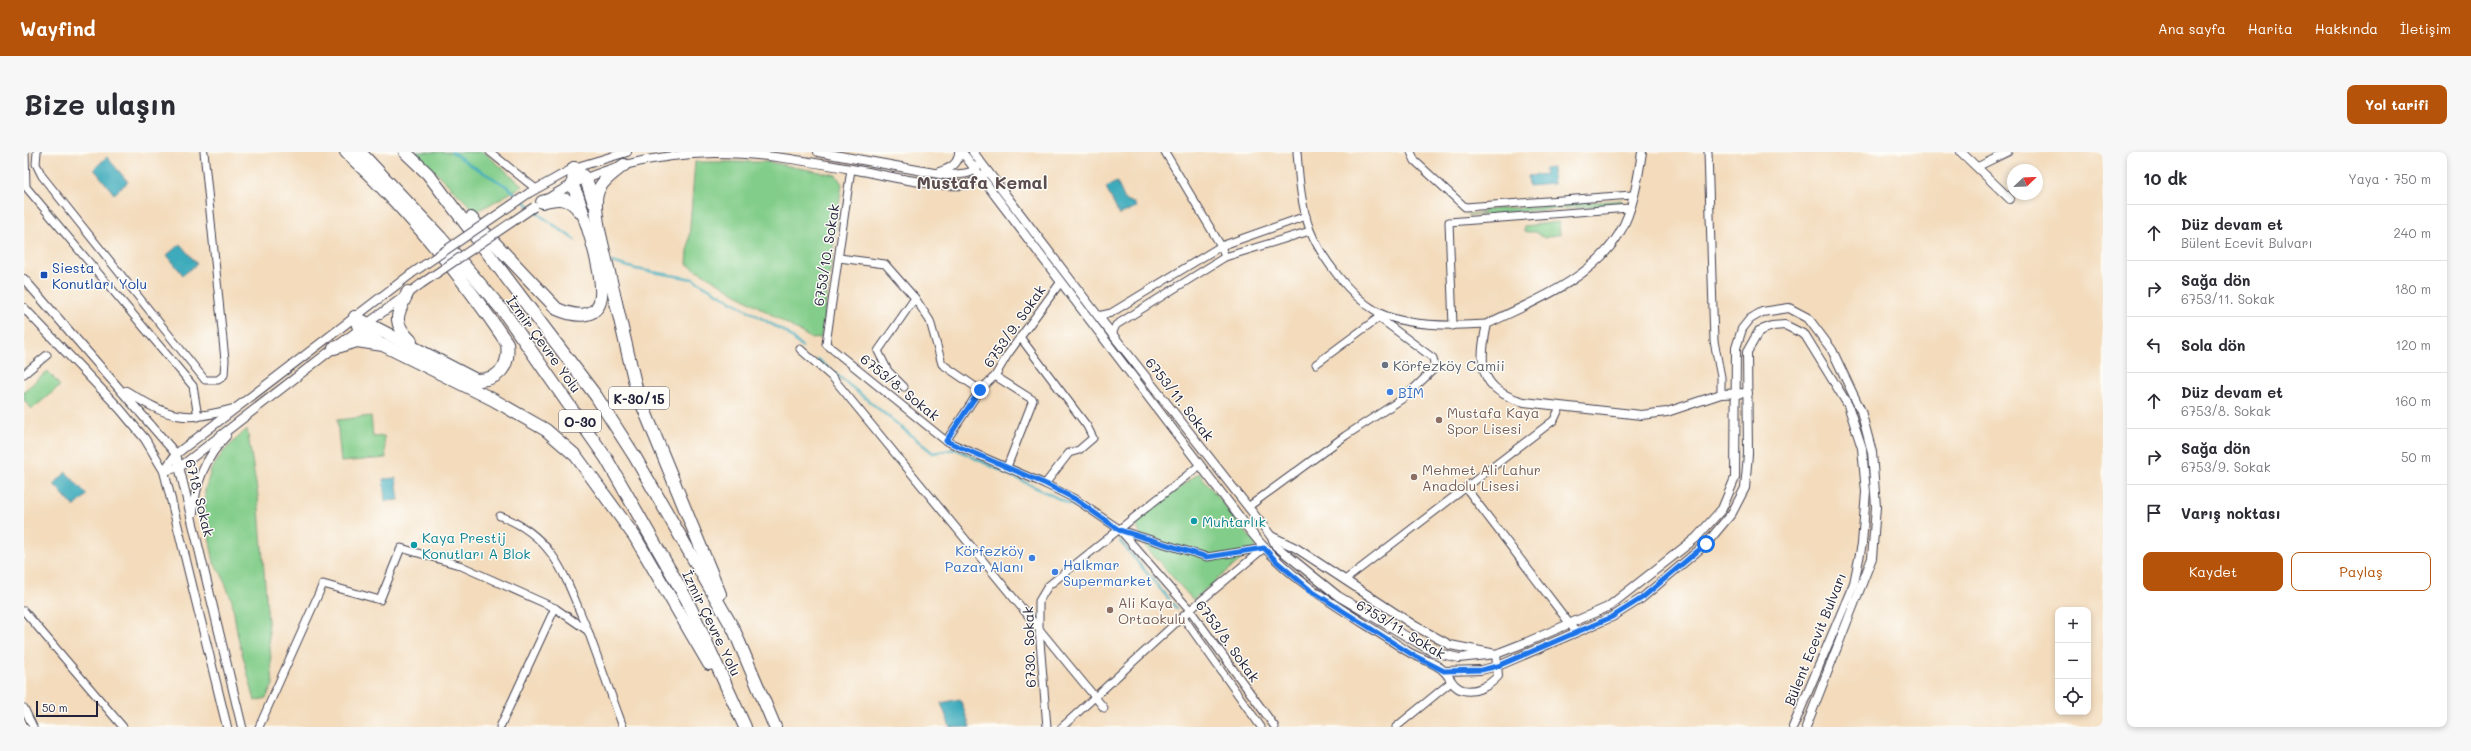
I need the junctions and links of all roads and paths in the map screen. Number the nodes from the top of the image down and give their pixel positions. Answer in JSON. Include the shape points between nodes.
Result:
{"nodes":[{"id":1,"x":25,"y":152,"type":"edge"},
{"id":2,"x":37,"y":152,"type":"edge"},
{"id":3,"x":204,"y":152,"type":"edge"},
{"id":4,"x":346,"y":152,"type":"edge"},
{"id":5,"x":360,"y":152,"type":"edge"},
{"id":6,"x":405,"y":152,"type":"edge"},
{"id":7,"x":490,"y":152,"type":"edge"},
{"id":8,"x":627,"y":152,"type":"edge"},
{"id":9,"x":818,"y":152,"type":"edge"},
{"id":10,"x":960,"y":152,"type":"edge"},
{"id":11,"x":972,"y":152,"type":"edge"},
{"id":12,"x":1165,"y":152,"type":"edge"},
{"id":13,"x":1297,"y":152,"type":"edge"},
{"id":14,"x":1411,"y":152,"type":"edge"},
{"id":15,"x":1642,"y":152,"type":"edge"},
{"id":16,"x":1708,"y":152,"type":"edge"},
{"id":17,"x":1961,"y":152,"type":"edge"},
{"id":18,"x":2008,"y":152,"type":"edge"},
{"id":19,"x":980,"y":162,"type":"junction"},
{"id":20,"x":25,"y":165,"type":"edge"},
{"id":21,"x":624,"y":165,"type":"junction"},
{"id":22,"x":1977,"y":167,"type":"junction"},
{"id":23,"x":574,"y":168,"type":"junction"},
{"id":24,"x":851,"y":169,"type":"junction"},
{"id":25,"x":976,"y":170,"type":"junction"},
{"id":26,"x":936,"y":173,"type":"junction"},
{"id":27,"x":428,"y":174,"type":"junction"},
{"id":28,"x":984,"y":174,"type":"junction"},
{"id":29,"x":586,"y":180,"type":"junction"},
{"id":30,"x":573,"y":185,"type":"junction"},
{"id":31,"x":965,"y":185,"type":"junction"},
{"id":32,"x":25,"y":190,"type":"edge"},
{"id":33,"x":533,"y":191,"type":"junction"},
{"id":34,"x":992,"y":192,"type":"junction"},
{"id":35,"x":1632,"y":195,"type":"junction"},
{"id":36,"x":2007,"y":196,"type":"edge"},
{"id":37,"x":538,"y":204,"type":"junction"},
{"id":38,"x":595,"y":204,"type":"junction"},
{"id":39,"x":1629,"y":208,"type":"junction"},
{"id":40,"x":1306,"y":216,"type":"junction"},
{"id":41,"x":584,"y":217,"type":"junction"},
{"id":42,"x":1310,"y":231,"type":"junction"},
{"id":43,"x":1221,"y":246,"type":"junction"},
{"id":44,"x":1225,"y":257,"type":"junction"},
{"id":45,"x":839,"y":258,"type":"junction"},
{"id":46,"x":24,"y":279,"type":"edge"},
{"id":47,"x":1060,"y":283,"type":"junction"},
{"id":48,"x":408,"y":292,"type":"junction"},
{"id":49,"x":915,"y":298,"type":"junction"},
{"id":50,"x":24,"y":308,"type":"edge"},
{"id":51,"x":355,"y":316,"type":"junction"},
{"id":52,"x":1098,"y":316,"type":"junction"},
{"id":53,"x":1381,"y":316,"type":"junction"},
{"id":54,"x":1487,"y":324,"type":"junction"},
{"id":55,"x":364,"y":325,"type":"junction"},
{"id":56,"x":1452,"y":326,"type":"junction"},
{"id":57,"x":1112,"y":334,"type":"junction"},
{"id":58,"x":1020,"y":337,"type":"junction"},
{"id":59,"x":826,"y":344,"type":"joint"},
{"id":60,"x":383,"y":345,"type":"junction"},
{"id":61,"x":334,"y":348,"type":"junction"},
{"id":62,"x":418,"y":349,"type":"junction"},
{"id":63,"x":800,"y":349,"type":"dead end"},
{"id":64,"x":47,"y":355,"type":"dead end"},
{"id":65,"x":1316,"y":364,"type":"dead end"},
{"id":66,"x":24,"y":374,"type":"edge"},
{"id":67,"x":995,"y":376,"type":"junction"},
{"id":68,"x":118,"y":386,"type":"junction"},
{"id":69,"x":904,"y":387,"type":"dead end"},
{"id":70,"x":980,"y":390,"type":"junction"},
{"id":71,"x":1736,"y":393,"type":"junction"},
{"id":72,"x":1748,"y":393,"type":"junction"},
{"id":73,"x":1721,"y":394,"type":"junction"},
{"id":74,"x":1560,"y":407,"type":"junction"},
{"id":75,"x":238,"y":408,"type":"junction"},
{"id":76,"x":198,"y":417,"type":"junction"},
{"id":77,"x":233,"y":428,"type":"junction"},
{"id":78,"x":946,"y":441,"type":"junction"},
{"id":79,"x":176,"y":454,"type":"junction"},
{"id":80,"x":1200,"y":465,"type":"junction"},
{"id":81,"x":180,"y":467,"type":"junction"},
{"id":82,"x":1007,"y":467,"type":"junction"},
{"id":83,"x":164,"y":471,"type":"junction"},
{"id":84,"x":1046,"y":484,"type":"junction"},
{"id":85,"x":1466,"y":488,"type":"junction"},
{"id":86,"x":1248,"y":507,"type":"junction"},
{"id":87,"x":500,"y":516,"type":"dead end"},
{"id":88,"x":193,"y":523,"type":"junction"},
{"id":89,"x":1119,"y":530,"type":"junction"},
{"id":90,"x":1271,"y":536,"type":"junction"},
{"id":91,"x":1264,"y":548,"type":"junction"},
{"id":92,"x":1345,"y":580,"type":"junction"},
{"id":93,"x":555,"y":608,"type":"junction"},
{"id":94,"x":1190,"y":610,"type":"junction"},
{"id":95,"x":24,"y":611,"type":"edge"},
{"id":96,"x":1183,"y":617,"type":"junction"},
{"id":97,"x":1571,"y":623,"type":"junction"},
{"id":98,"x":1039,"y":629,"type":"junction"},
{"id":99,"x":734,"y":630,"type":"junction"},
{"id":100,"x":588,"y":631,"type":"junction"},
{"id":101,"x":1576,"y":632,"type":"junction"},
{"id":102,"x":1496,"y":654,"type":"junction"},
{"id":103,"x":1498,"y":666,"type":"junction"},
{"id":104,"x":1444,"y":671,"type":"junction"},
{"id":105,"x":1451,"y":682,"type":"junction"},
{"id":106,"x":1096,"y":698,"type":"junction"},
{"id":107,"x":24,"y":708,"type":"edge"},
{"id":108,"x":1104,"y":708,"type":"dead end"},
{"id":109,"x":745,"y":726,"type":"edge"},
{"id":110,"x":32,"y":727,"type":"edge"},
{"id":111,"x":123,"y":727,"type":"edge"},
{"id":112,"x":227,"y":727,"type":"edge"},
{"id":113,"x":242,"y":727,"type":"edge"},
{"id":114,"x":259,"y":727,"type":"edge"},
{"id":115,"x":500,"y":727,"type":"edge"},
{"id":116,"x":623,"y":727,"type":"edge"},
{"id":117,"x":775,"y":727,"type":"edge"},
{"id":118,"x":1047,"y":727,"type":"edge"},
{"id":119,"x":1062,"y":727,"type":"edge"},
{"id":120,"x":1261,"y":727,"type":"edge"},
{"id":121,"x":1275,"y":727,"type":"edge"},
{"id":122,"x":1396,"y":727,"type":"edge"},
{"id":123,"x":1793,"y":727,"type":"edge"},
{"id":124,"x":1806,"y":727,"type":"edge"}],
"edges":[{"from":1,"to":20,"type":"street"},
{"from":2,"to":3,"type":"street","via":[[36,164],[42,176],[205,380],[213,382],[224,375],[225,360]]},
{"from":4,"to":62,"type":"highway","via":[[374,178],[446,258],[507,343],[508,355],[501,373],[492,378],[476,380]]},
{"from":5,"to":109,"type":"highway","name":"İzmir Çevre Yolu","number":"O-30","via":[[440,237],[504,312],[606,458],[687,600]]},
{"from":6,"to":27,"type":"highway","name":"İzmir Çevre Yolu","number":"O-30"},
{"from":7,"to":33,"type":"street"},
{"from":8,"to":23,"type":"street"},
{"from":9,"to":26,"type":"street"},
{"from":10,"to":25,"type":"street","name":"6753/11. Sokak"},
{"from":10,"to":26,"type":"street","via":[[957,162],[947,170]]},
{"from":11,"to":19,"type":"street","name":"6753/11. Sokak"},
{"from":12,"to":43,"type":"street"},
{"from":13,"to":40,"type":"street"},
{"from":14,"to":35,"type":"street","via":[[1415,161],[1465,207]]},
{"from":15,"to":35,"type":"street"},
{"from":16,"to":73,"type":"street","via":[[1714,341],[1721,377]]},
{"from":17,"to":22,"type":"street"},
{"from":18,"to":22,"type":"street"},
{"from":19,"to":25,"type":"street"},
{"from":19,"to":28,"type":"street","name":"6753/11. Sokak"},
{"from":20,"to":32,"type":"street"},
{"from":21,"to":24,"type":"street","via":[[714,153],[767,155]]},
{"from":21,"to":29,"type":"street"},
{"from":21,"to":38,"type":"highway","number":"K-30/15","via":[[604,180],[597,190]]},
{"from":22,"to":36,"type":"street"},
{"from":23,"to":29,"type":"highway"},
{"from":23,"to":30,"type":"highway"},
{"from":23,"to":33,"type":"street"},
{"from":24,"to":31,"type":"street","via":[[908,180]]},
{"from":24,"to":45,"type":"street","name":"6753/10. Sokak"},
{"from":25,"to":26,"type":"street","via":[[963,174]]},
{"from":25,"to":28,"type":"street","name":"6753/11. Sokak"},
{"from":27,"to":41,"type":"highway","via":[[557,309],[571,315],[587,315],[596,308],[601,297],[600,277]]},
{"from":27,"to":99,"type":"highway","name":"İzmir Çevre Yolu","number":"O-30","via":[[596,396],[635,456]]},
{"from":28,"to":31,"type":"street"},
{"from":28,"to":34,"type":"street","name":"6753/11. Sokak"},
{"from":28,"to":52,"type":"street","name":"6753/11. Sokak"},
{"from":29,"to":30,"type":"street"},
{"from":29,"to":38,"type":"highway"},
{"from":30,"to":37,"type":"street"},
{"from":30,"to":41,"type":"highway"},
{"from":31,"to":34,"type":"street","via":[[978,186]]},
{"from":32,"to":76,"type":"street","via":[[193,386]]},
{"from":33,"to":51,"type":"street","bridge":true,"via":[[411,274]]},
{"from":34,"to":47,"type":"street","name":"6753/11. Sokak"},
{"from":35,"to":39,"type":"street"},
{"from":37,"to":41,"type":"highway","via":[[562,198],[571,201]]},
{"from":37,"to":48,"type":"street","bridge":true},
{"from":38,"to":99,"type":"highway","number":"K-30/15","via":[[637,392]]},
{"from":39,"to":54,"type":"street","via":[[1618,234],[1596,261],[1550,294]]},
{"from":39,"to":56,"type":"street","via":[[1449,222]]},
{"from":40,"to":42,"type":"street"},
{"from":40,"to":43,"type":"street"},
{"from":42,"to":44,"type":"street"},
{"from":42,"to":53,"type":"street","via":[[1342,280]]},
{"from":43,"to":44,"type":"street"},
{"from":43,"to":52,"type":"street","via":[[1110,313]]},
{"from":44,"to":57,"type":"street","via":[[1116,325]]},
{"from":45,"to":49,"type":"street","via":[[885,264]]},
{"from":45,"to":59,"type":"street","name":"6753/10. Sokak"},
{"from":46,"to":68,"type":"street","name":"6718. Sokak"},
{"from":47,"to":58,"type":"street","name":"6753/9. Sokak"},
{"from":47,"to":80,"type":"street","name":"6753/11. Sokak"},
{"from":48,"to":55,"type":"street"},
{"from":48,"to":62,"type":"highway","via":[[398,312],[397,322],[399,330]]},
{"from":49,"to":69,"type":"street","via":[[878,351],[888,371]]},
{"from":49,"to":70,"type":"street","via":[[930,321],[942,364]]},
{"from":50,"to":83,"type":"street","name":"6718. Sokak","via":[[120,408],[145,439]]},
{"from":51,"to":55,"type":"highway"},
{"from":51,"to":75,"type":"street"},
{"from":52,"to":57,"type":"street","name":"6753/11. Sokak"},
{"from":53,"to":56,"type":"street"},
{"from":53,"to":65,"type":"street"},
{"from":53,"to":86,"type":"street","via":[[1432,358],[1435,368],[1405,397],[1345,436]]},
{"from":54,"to":56,"type":"street"},
{"from":54,"to":74,"type":"street","via":[[1481,350],[1485,377],[1497,391],[1510,398]]},
{"from":55,"to":60,"type":"highway"},
{"from":55,"to":61,"type":"street"},
{"from":55,"to":62,"type":"highway"},
{"from":57,"to":86,"type":"street","name":"6753/11. Sokak"},
{"from":58,"to":67,"type":"street","name":"6753/9. Sokak"},
{"from":58,"to":84,"type":"street","via":[[1087,426],[1093,438],[1078,450],[1069,453]]},
{"from":59,"to":78,"type":"street","name":"6753/8. Sokak"},
{"from":60,"to":61,"type":"highway","via":[[357,342]]},
{"from":60,"to":109,"type":"highway","via":[[526,418],[546,430],[576,456],[635,537]]},
{"from":61,"to":77,"type":"street"},
{"from":63,"to":98,"type":"street","via":[[832,378]]},
{"from":64,"to":66,"type":"street"},
{"from":67,"to":70,"type":"street","name":"6753/9. Sokak"},
{"from":67,"to":82,"type":"street","via":[[1033,400]]},
{"from":68,"to":76,"type":"street","via":[[173,416]]},
{"from":68,"to":79,"type":"street","name":"6718. Sokak"},
{"from":70,"to":78,"type":"street","name":"6753/9. Sokak"},
{"from":71,"to":72,"type":"street"},
{"from":71,"to":73,"type":"street"},
{"from":71,"to":97,"type":"street","name":"Bülent Ecevit Bulvarı","via":[[1736,478],[1722,509],[1696,538],[1608,607]]},
{"from":71,"to":124,"type":"street","name":"Bülent Ecevit Bulvarı","via":[[1736,348],[1742,329],[1750,319],[1762,312],[1789,308],[1808,318],[1832,350],[1861,411],[1872,452],[1876,507],[1872,558]]},
{"from":72,"to":101,"type":"street","name":"Bülent Ecevit Bulvarı","via":[[1745,488],[1732,513],[1706,544],[1642,598],[1612,617]]},
{"from":72,"to":123,"type":"street","name":"Bülent Ecevit Bulvarı","via":[[1748,352],[1759,331],[1772,326],[1785,325],[1794,328],[1809,341],[1848,404],[1862,448],[1866,492],[1862,544],[1854,583]]},
{"from":73,"to":74,"type":"street","via":[[1666,412],[1641,415]]},
{"from":74,"to":85,"type":"street","via":[[1554,420]]},
{"from":75,"to":76,"type":"street"},
{"from":75,"to":79,"type":"street"},
{"from":77,"to":81,"type":"street"},
{"from":77,"to":88,"type":"street","via":[[212,450],[198,480]]},
{"from":78,"to":82,"type":"street","name":"6753/8. Sokak"},
{"from":79,"to":81,"type":"street","name":"6718. Sokak"},
{"from":79,"to":83,"type":"street"},
{"from":80,"to":89,"type":"street","name":"6730. Sokak"},
{"from":80,"to":91,"type":"street","name":"6753/11. Sokak"},
{"from":81,"to":83,"type":"street"},
{"from":81,"to":88,"type":"street","name":"6718. Sokak"},
{"from":82,"to":84,"type":"street","name":"6753/8. Sokak"},
{"from":83,"to":112,"type":"street","name":"6718. Sokak"},
{"from":84,"to":89,"type":"street","name":"6753/8. Sokak","via":[[1075,499]]},
{"from":85,"to":92,"type":"street"},
{"from":85,"to":97,"type":"street"},
{"from":86,"to":90,"type":"street","name":"6753/11. Sokak"},
{"from":87,"to":100,"type":"street","via":[[517,522],[556,557]]},
{"from":88,"to":113,"type":"street","name":"6718. Sokak"},
{"from":89,"to":91,"type":"street","via":[[1207,557]]},
{"from":89,"to":94,"type":"street","name":"6753/8. Sokak"},
{"from":89,"to":98,"type":"street","name":"6730. Sokak","via":[[1048,586],[1040,601]]},
{"from":90,"to":92,"type":"street","via":[[1296,548]]},
{"from":90,"to":102,"type":"street","name":"6753/11. Sokak","via":[[1276,546],[1338,596],[1433,652],[1459,658]]},
{"from":91,"to":94,"type":"street"},
{"from":91,"to":104,"type":"street","name":"6753/11. Sokak","via":[[1310,590],[1411,654]]},
{"from":92,"to":102,"type":"street","via":[[1415,626],[1450,645]]},
{"from":93,"to":100,"type":"street"},
{"from":93,"to":114,"type":"street","via":[[459,565],[402,548],[380,600],[323,584]]},
{"from":93,"to":115,"type":"street"},
{"from":94,"to":96,"type":"street"},
{"from":94,"to":121,"type":"street","name":"6753/8. Sokak"},
{"from":95,"to":111,"type":"street"},
{"from":96,"to":106,"type":"street"},
{"from":96,"to":120,"type":"street"},
{"from":97,"to":101,"type":"street"},
{"from":97,"to":102,"type":"street","name":"Bülent Ecevit Bulvarı"},
{"from":98,"to":106,"type":"street"},
{"from":98,"to":118,"type":"street","name":"6730. Sokak"},
{"from":99,"to":117,"type":"highway","name":"İzmir Çevre Yolu","number":"O-30"},
{"from":100,"to":116,"type":"street"},
{"from":101,"to":103,"type":"street","name":"Bülent Ecevit Bulvarı"},
{"from":102,"to":103,"type":"street"},
{"from":103,"to":104,"type":"street","name":"Bülent Ecevit Bulvarı","via":[[1481,670]]},
{"from":103,"to":105,"type":"street","via":[[1498,676],[1490,684],[1474,691],[1461,690]]},
{"from":104,"to":105,"type":"street","name":"6753/11. Sokak"},
{"from":105,"to":122,"type":"street"},
{"from":106,"to":108,"type":"street"},
{"from":106,"to":119,"type":"street"},
{"from":107,"to":110,"type":"street"}]}
